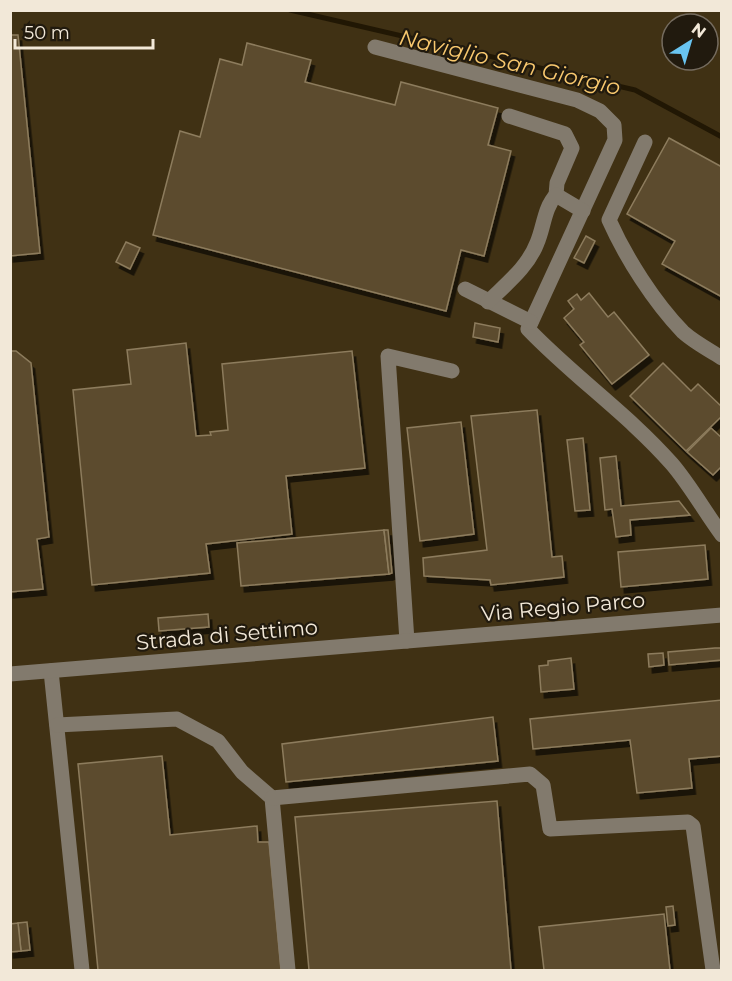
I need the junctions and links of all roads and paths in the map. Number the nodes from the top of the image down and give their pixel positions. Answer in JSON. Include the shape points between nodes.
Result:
{"nodes":[{"id":1,"x":375,"y":47,"type":"dead end"},
{"id":2,"x":509,"y":116,"type":"dead end"},
{"id":3,"x":645,"y":142,"type":"dead end"},
{"id":4,"x":556,"y":195,"type":"junction"},
{"id":5,"x":583,"y":211,"type":"junction"},
{"id":6,"x":465,"y":290,"type":"dead end"},
{"id":7,"x":489,"y":302,"type":"junction"},
{"id":8,"x":531,"y":322,"type":"junction"},
{"id":9,"x":719,"y":354,"type":"edge"},
{"id":10,"x":452,"y":371,"type":"dead end"},
{"id":11,"x":722,"y":535,"type":"edge"},
{"id":12,"x":722,"y":615,"type":"edge"},
{"id":13,"x":407,"y":640,"type":"junction"},
{"id":14,"x":51,"y":671,"type":"junction"},
{"id":15,"x":10,"y":674,"type":"edge"},
{"id":16,"x":57,"y":725,"type":"junction"},
{"id":17,"x":272,"y":798,"type":"junction"},
{"id":18,"x":81,"y":970,"type":"edge"},
{"id":19,"x":288,"y":970,"type":"edge"},
{"id":20,"x":713,"y":970,"type":"edge"}],
"edges":[{"from":1,"to":5,"type":"street","via":[[577,100],[600,111],[614,125],[615,140]]},
{"from":2,"to":4,"type":"street","via":[[565,134],[572,147]]},
{"from":3,"to":9,"type":"street","via":[[609,220],[662,308],[685,334]]},
{"from":4,"to":5,"type":"street"},
{"from":4,"to":7,"type":"street","via":[[548,203],[537,245],[524,267]]},
{"from":5,"to":8,"type":"street"},
{"from":6,"to":7,"type":"street"},
{"from":7,"to":8,"type":"street"},
{"from":8,"to":11,"type":"street","via":[[528,329],[553,355],[620,411],[673,465]]},
{"from":10,"to":13,"type":"street","via":[[388,356]]},
{"from":12,"to":13,"type":"street","name":"Via Regio Parco"},
{"from":13,"to":14,"type":"street","name":"Strada di Settimo"},
{"from":14,"to":15,"type":"street","name":"Strada di Settimo"},
{"from":14,"to":16,"type":"street"},
{"from":16,"to":17,"type":"street","via":[[177,719],[218,741],[242,771]]},
{"from":16,"to":18,"type":"street"},
{"from":17,"to":19,"type":"street"},
{"from":17,"to":20,"type":"street","via":[[530,774],[543,785],[550,829],[688,822],[693,826]]}]}
